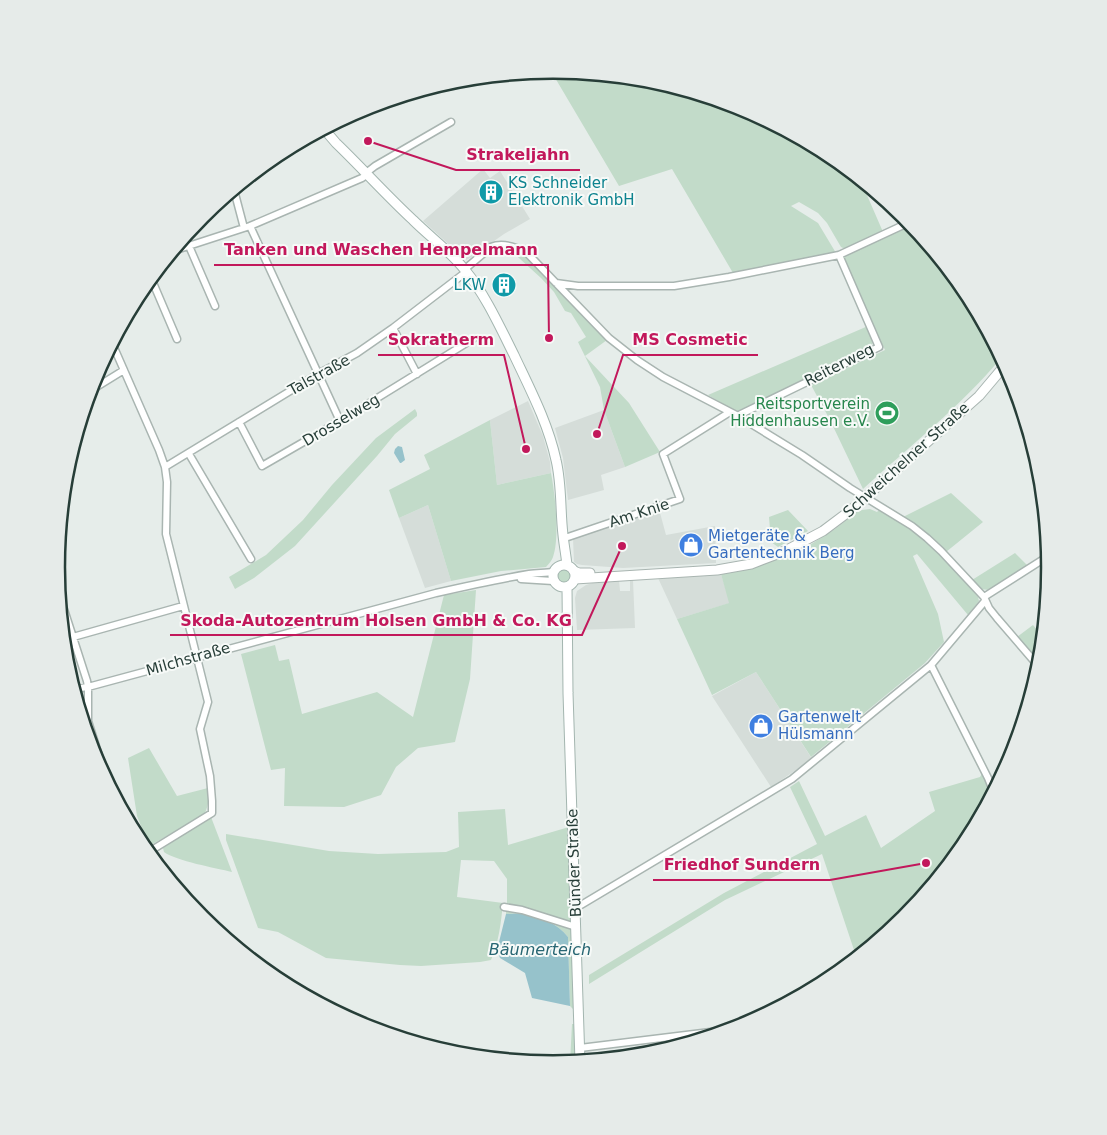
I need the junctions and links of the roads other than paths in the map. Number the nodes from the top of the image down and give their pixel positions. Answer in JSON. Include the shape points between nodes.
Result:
{"nodes":[{"id":1,"x":451,"y":122,"type":"dead end"},
{"id":2,"x":328,"y":134,"type":"edge"},
{"id":3,"x":367,"y":173,"type":"junction"},
{"id":4,"x":236,"y":196,"type":"edge"},
{"id":5,"x":902,"y":226,"type":"edge"},
{"id":6,"x":247,"y":227,"type":"junction"},
{"id":7,"x":189,"y":246,"type":"junction"},
{"id":8,"x":184,"y":248,"type":"edge"},
{"id":9,"x":839,"y":255,"type":"junction"},
{"id":10,"x":466,"y":271,"type":"junction"},
{"id":11,"x":556,"y":283,"type":"junction"},
{"id":12,"x":154,"y":286,"type":"edge"},
{"id":13,"x":578,"y":286,"type":"junction"},
{"id":14,"x":569,"y":297,"type":"junction"},
{"id":15,"x":215,"y":306,"type":"dead end"},
{"id":16,"x":393,"y":328,"type":"junction"},
{"id":17,"x":177,"y":339,"type":"dead end"},
{"id":18,"x":473,"y":339,"type":"dead end"},
{"id":19,"x":115,"y":350,"type":"edge"},
{"id":20,"x":124,"y":370,"type":"junction"},
{"id":21,"x":1000,"y":370,"type":"edge"},
{"id":22,"x":318,"y":374,"type":"junction"},
{"id":23,"x":417,"y":374,"type":"junction"},
{"id":24,"x":101,"y":384,"type":"edge"},
{"id":25,"x":730,"y":412,"type":"junction"},
{"id":26,"x":738,"y":416,"type":"junction"},
{"id":27,"x":340,"y":421,"type":"junction"},
{"id":28,"x":239,"y":422,"type":"junction"},
{"id":29,"x":189,"y":454,"type":"junction"},
{"id":30,"x":165,"y":467,"type":"junction"},
{"id":31,"x":865,"y":498,"type":"junction"},
{"id":32,"x":563,"y":537,"type":"junction"},
{"id":33,"x":251,"y":559,"type":"dead end"},
{"id":34,"x":1042,"y":560,"type":"edge"},
{"id":35,"x":563,"y":572,"type":"junction"},
{"id":36,"x":564,"y":587,"type":"junction"},
{"id":37,"x":984,"y":599,"type":"junction"},
{"id":38,"x":183,"y":606,"type":"junction"},
{"id":39,"x":68,"y":622,"type":"edge"},
{"id":40,"x":73,"y":637,"type":"junction"},
{"id":41,"x":196,"y":658,"type":"junction"},
{"id":42,"x":1033,"y":660,"type":"edge"},
{"id":43,"x":931,"y":665,"type":"junction"},
{"id":44,"x":88,"y":686,"type":"junction"},
{"id":45,"x":80,"y":688,"type":"edge"},
{"id":46,"x":88,"y":715,"type":"edge"},
{"id":47,"x":991,"y":786,"type":"edge"},
{"id":48,"x":154,"y":849,"type":"edge"},
{"id":49,"x":575,"y":906,"type":"junction"},
{"id":50,"x":504,"y":907,"type":"dead end"},
{"id":51,"x":576,"y":927,"type":"junction"},
{"id":52,"x":695,"y":1035,"type":"edge"},
{"id":53,"x":580,"y":1048,"type":"junction"},
{"id":54,"x":580,"y":1055,"type":"edge"}],
"edges":[{"from":1,"to":3,"type":"street"},
{"from":2,"to":3,"type":"main road"},
{"from":3,"to":6,"type":"street","via":[[362,178]]},
{"from":3,"to":10,"type":"main road"},
{"from":4,"to":6,"type":"street"},
{"from":5,"to":9,"type":"street"},
{"from":6,"to":7,"type":"street"},
{"from":6,"to":22,"type":"street"},
{"from":7,"to":8,"type":"street"},
{"from":7,"to":15,"type":"street"},
{"from":9,"to":13,"type":"street","via":[[674,286]]},
{"from":9,"to":26,"type":"street","name":"Reiterweg","via":[[879,347]]},
{"from":10,"to":11,"type":"street","name":"Talstraße","via":[[491,247],[510,246],[527,253]]},
{"from":10,"to":16,"type":"street","name":"Talstraße"},
{"from":10,"to":32,"type":"main road","via":[[494,316],[550,436],[557,462]]},
{"from":11,"to":13,"type":"street"},
{"from":11,"to":14,"type":"street","name":"Talstraße"},
{"from":12,"to":17,"type":"street"},
{"from":13,"to":14,"type":"street"},
{"from":14,"to":25,"type":"street","name":"Talstraße","via":[[609,338],[637,360],[663,378]]},
{"from":16,"to":22,"type":"street","name":"Talstraße"},
{"from":16,"to":23,"type":"street"},
{"from":18,"to":23,"type":"street","name":"Drosselweg"},
{"from":19,"to":20,"type":"street"},
{"from":20,"to":24,"type":"street"},
{"from":20,"to":30,"type":"street"},
{"from":21,"to":31,"type":"main road","name":"Schweichelner Straße","via":[[978,396]]},
{"from":22,"to":27,"type":"street"},
{"from":22,"to":28,"type":"street","name":"Talstraße"},
{"from":23,"to":27,"type":"street","name":"Drosselweg"},
{"from":25,"to":26,"type":"street","name":"Talstraße"},
{"from":25,"to":32,"type":"street","name":"Am Knie","via":[[663,454],[680,499]]},
{"from":26,"to":31,"type":"street","name":"Talstraße"},
{"from":27,"to":28,"type":"street","name":"Drosselweg","via":[[262,466]]},
{"from":28,"to":29,"type":"street","name":"Talstraße"},
{"from":29,"to":30,"type":"street","name":"Talstraße"},
{"from":29,"to":33,"type":"street"},
{"from":30,"to":38,"type":"street","via":[[166,534]]},
{"from":31,"to":35,"type":"main road","name":"Schweichelner Straße","via":[[803,542],[751,564],[717,570],[623,575]]},
{"from":31,"to":37,"type":"street","name":"Talstraße","via":[[927,538]]},
{"from":32,"to":35,"type":"main road"},
{"from":34,"to":37,"type":"street"},
{"from":35,"to":36,"type":"main road","via":[[572,584]]},
{"from":35,"to":36,"type":"main road","via":[[555,584]]},
{"from":35,"to":41,"type":"street","name":"Milchstraße","via":[[531,574],[436,593]]},
{"from":36,"to":49,"type":"main road","name":"Bünder Straße"},
{"from":37,"to":42,"type":"street","name":"Talstraße"},
{"from":37,"to":43,"type":"street"},
{"from":38,"to":40,"type":"street"},
{"from":38,"to":41,"type":"street"},
{"from":39,"to":40,"type":"street"},
{"from":40,"to":44,"type":"street"},
{"from":41,"to":44,"type":"street","name":"Milchstraße"},
{"from":41,"to":48,"type":"street","via":[[208,702],[200,729],[210,776],[212,812]]},
{"from":43,"to":47,"type":"street"},
{"from":43,"to":49,"type":"street","via":[[792,779]]},
{"from":44,"to":45,"type":"street","name":"Milchstraße"},
{"from":44,"to":46,"type":"street"},
{"from":49,"to":51,"type":"main road","name":"Bünder Straße"},
{"from":50,"to":51,"type":"street"},
{"from":51,"to":53,"type":"main road","name":"Bünder Straße"},
{"from":52,"to":53,"type":"street"},
{"from":53,"to":54,"type":"main road","name":"Bünder Straße"}]}
